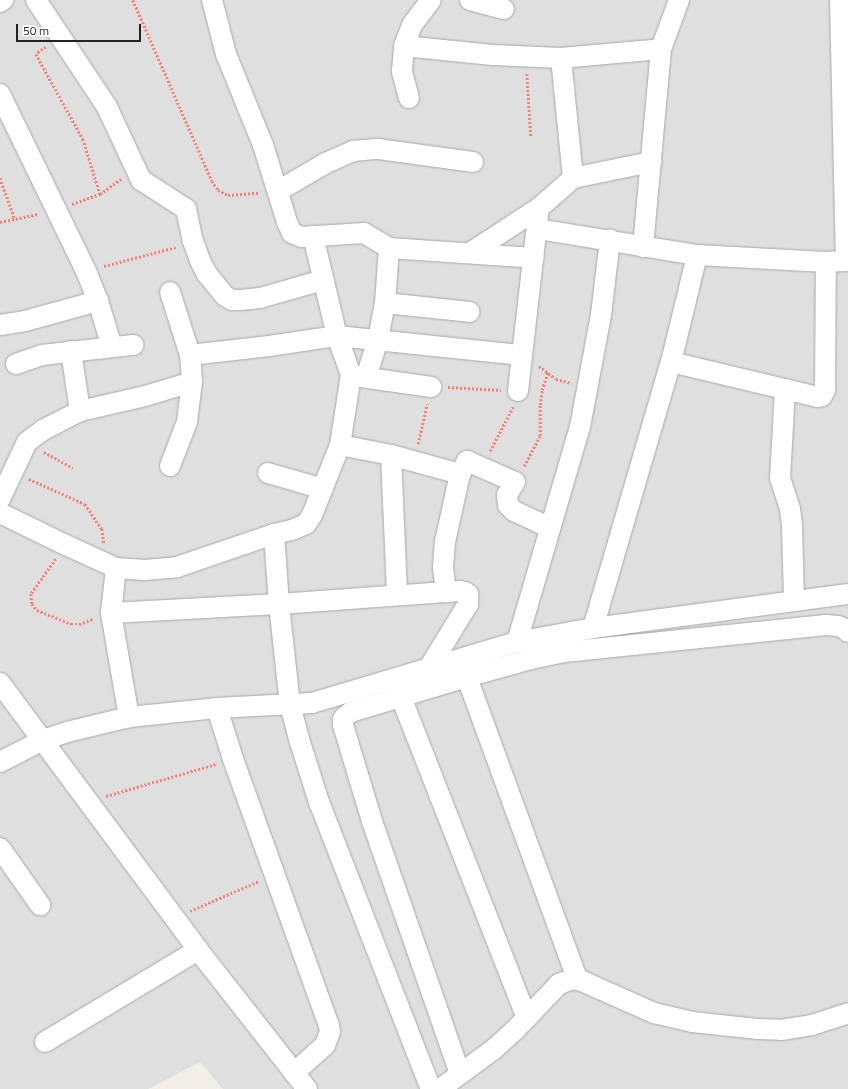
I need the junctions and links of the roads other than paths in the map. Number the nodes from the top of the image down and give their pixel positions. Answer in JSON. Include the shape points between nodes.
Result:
{"nodes":[{"id":1,"x":3,"y":0,"type":"edge"},
{"id":2,"x":36,"y":0,"type":"edge"},
{"id":3,"x":212,"y":0,"type":"edge"},
{"id":4,"x":431,"y":0,"type":"edge"},
{"id":5,"x":470,"y":0,"type":"edge"},
{"id":6,"x":679,"y":0,"type":"edge"},
{"id":7,"x":840,"y":0,"type":"edge"},
{"id":8,"x":0,"y":2,"type":"edge"},
{"id":9,"x":504,"y":9,"type":"dead end"},
{"id":10,"x":404,"y":46,"type":"junction"},
{"id":11,"x":661,"y":49,"type":"junction"},
{"id":12,"x":561,"y":58,"type":"junction"},
{"id":13,"x":0,"y":94,"type":"edge"},
{"id":14,"x":408,"y":98,"type":"dead end"},
{"id":15,"x":473,"y":162,"type":"dead end"},
{"id":16,"x":651,"y":162,"type":"junction"},
{"id":17,"x":573,"y":178,"type":"junction"},
{"id":18,"x":278,"y":192,"type":"junction"},
{"id":19,"x":539,"y":208,"type":"junction"},
{"id":20,"x":538,"y":228,"type":"junction"},
{"id":21,"x":313,"y":236,"type":"junction"},
{"id":22,"x":610,"y":240,"type":"junction"},
{"id":23,"x":643,"y":247,"type":"junction"},
{"id":24,"x":389,"y":248,"type":"junction"},
{"id":25,"x":470,"y":253,"type":"junction"},
{"id":26,"x":696,"y":254,"type":"junction"},
{"id":27,"x":534,"y":258,"type":"junction"},
{"id":28,"x":847,"y":261,"type":"edge"},
{"id":29,"x":826,"y":262,"type":"junction"},
{"id":30,"x":323,"y":280,"type":"junction"},
{"id":31,"x":170,"y":292,"type":"dead end"},
{"id":32,"x":98,"y":301,"type":"junction"},
{"id":33,"x":385,"y":303,"type":"junction"},
{"id":34,"x":470,"y":312,"type":"dead end"},
{"id":35,"x":0,"y":325,"type":"edge"},
{"id":36,"x":337,"y":336,"type":"junction"},
{"id":37,"x":378,"y":338,"type":"junction"},
{"id":38,"x":133,"y":345,"type":"dead end"},
{"id":39,"x":112,"y":347,"type":"junction"},
{"id":40,"x":71,"y":351,"type":"junction"},
{"id":41,"x":190,"y":355,"type":"junction"},
{"id":42,"x":522,"y":355,"type":"junction"},
{"id":43,"x":670,"y":362,"type":"junction"},
{"id":44,"x":16,"y":364,"type":"dead end"},
{"id":45,"x":359,"y":376,"type":"junction"},
{"id":46,"x":192,"y":382,"type":"junction"},
{"id":47,"x":431,"y":387,"type":"road end"},
{"id":48,"x":785,"y":389,"type":"junction"},
{"id":49,"x":518,"y":391,"type":"road end"},
{"id":50,"x":80,"y":411,"type":"junction"},
{"id":51,"x":340,"y":445,"type":"junction"},
{"id":52,"x":391,"y":455,"type":"junction"},
{"id":53,"x":170,"y":466,"type":"dead end"},
{"id":54,"x":268,"y":473,"type":"dead end"},
{"id":55,"x":460,"y":474,"type":"junction"},
{"id":56,"x":323,"y":489,"type":"junction"},
{"id":57,"x":0,"y":499,"type":"edge"},
{"id":58,"x":0,"y":513,"type":"edge"},
{"id":59,"x":550,"y":528,"type":"junction"},
{"id":60,"x":274,"y":534,"type":"junction"},
{"id":61,"x":116,"y":568,"type":"junction"},
{"id":62,"x":446,"y":592,"type":"junction"},
{"id":63,"x":848,"y":594,"type":"edge"},
{"id":64,"x":397,"y":595,"type":"junction"},
{"id":65,"x":794,"y":601,"type":"junction"},
{"id":66,"x":279,"y":604,"type":"junction"},
{"id":67,"x":111,"y":613,"type":"junction"},
{"id":68,"x":593,"y":628,"type":"junction"},
{"id":69,"x":848,"y":632,"type":"edge"},
{"id":70,"x":517,"y":642,"type":"junction"},
{"id":71,"x":429,"y":668,"type":"junction"},
{"id":72,"x":463,"y":668,"type":"junction"},
{"id":73,"x":0,"y":683,"type":"edge"},
{"id":74,"x":400,"y":697,"type":"junction"},
{"id":75,"x":290,"y":705,"type":"junction"},
{"id":76,"x":217,"y":708,"type":"junction"},
{"id":77,"x":129,"y":717,"type":"junction"},
{"id":78,"x":43,"y":740,"type":"junction"},
{"id":79,"x":0,"y":762,"type":"edge"},
{"id":80,"x":0,"y":848,"type":"edge"},
{"id":81,"x":40,"y":905,"type":"dead end"},
{"id":82,"x":198,"y":950,"type":"junction"},
{"id":83,"x":577,"y":979,"type":"junction"},
{"id":84,"x":848,"y":1013,"type":"edge"},
{"id":85,"x":527,"y":1018,"type":"junction"},
{"id":86,"x":45,"y":1042,"type":"dead end"},
{"id":87,"x":294,"y":1073,"type":"junction"},
{"id":88,"x":460,"y":1074,"type":"junction"},
{"id":89,"x":307,"y":1089,"type":"edge"},
{"id":90,"x":431,"y":1089,"type":"edge"},
{"id":91,"x":440,"y":1089,"type":"edge"}],
"edges":[{"from":1,"to":8,"type":"street"},
{"from":2,"to":30,"type":"street","via":[[107,107],[134,169],[144,183],[186,209],[201,263],[225,296],[232,300],[260,298]]},
{"from":3,"to":18,"type":"street","via":[[226,54],[263,145]]},
{"from":4,"to":10,"type":"street","via":[[412,25]]},
{"from":5,"to":9,"type":"street"},
{"from":6,"to":11,"type":"street"},
{"from":7,"to":28,"type":"street"},
{"from":10,"to":12,"type":"street"},
{"from":10,"to":14,"type":"street","via":[[402,71]]},
{"from":11,"to":12,"type":"street"},
{"from":11,"to":16,"type":"street"},
{"from":12,"to":17,"type":"street"},
{"from":13,"to":32,"type":"street"},
{"from":15,"to":18,"type":"street","via":[[378,149],[353,151],[326,163]]},
{"from":16,"to":17,"type":"street"},
{"from":16,"to":23,"type":"street"},
{"from":17,"to":19,"type":"street"},
{"from":18,"to":21,"type":"street","via":[[292,233],[302,237]]},
{"from":19,"to":20,"type":"street"},
{"from":19,"to":25,"type":"street"},
{"from":20,"to":22,"type":"street"},
{"from":20,"to":27,"type":"street"},
{"from":21,"to":24,"type":"street","via":[[364,233]]},
{"from":21,"to":30,"type":"street"},
{"from":22,"to":23,"type":"street"},
{"from":22,"to":59,"type":"street","via":[[589,387]]},
{"from":23,"to":26,"type":"street"},
{"from":24,"to":25,"type":"street"},
{"from":24,"to":33,"type":"street"},
{"from":25,"to":27,"type":"street"},
{"from":26,"to":29,"type":"street"},
{"from":26,"to":43,"type":"street"},
{"from":27,"to":42,"type":"street"},
{"from":28,"to":29,"type":"street"},
{"from":29,"to":48,"type":"street","via":[[824,393],[818,397]]},
{"from":30,"to":36,"type":"street"},
{"from":31,"to":41,"type":"street"},
{"from":32,"to":35,"type":"street","via":[[25,321]]},
{"from":32,"to":39,"type":"street"},
{"from":33,"to":34,"type":"street"},
{"from":33,"to":37,"type":"street"},
{"from":36,"to":37,"type":"street"},
{"from":36,"to":41,"type":"street"},
{"from":36,"to":45,"type":"street"},
{"from":37,"to":42,"type":"street"},
{"from":37,"to":45,"type":"street"},
{"from":38,"to":39,"type":"street"},
{"from":39,"to":40,"type":"street"},
{"from":40,"to":44,"type":"street","via":[[42,355]]},
{"from":40,"to":50,"type":"street"},
{"from":41,"to":46,"type":"street"},
{"from":42,"to":49,"type":"street"},
{"from":43,"to":48,"type":"street"},
{"from":43,"to":68,"type":"street"},
{"from":45,"to":47,"type":"street"},
{"from":45,"to":51,"type":"street"},
{"from":46,"to":50,"type":"street"},
{"from":46,"to":53,"type":"street","via":[[187,422]]},
{"from":48,"to":65,"type":"street","via":[[780,478],[790,509],[792,525]]},
{"from":50,"to":57,"type":"street","via":[[43,430],[27,442]]},
{"from":51,"to":52,"type":"street"},
{"from":51,"to":56,"type":"street"},
{"from":52,"to":55,"type":"street"},
{"from":52,"to":64,"type":"street"},
{"from":54,"to":56,"type":"street"},
{"from":55,"to":59,"type":"street","via":[[467,461],[515,482],[507,495],[508,505],[514,511]]},
{"from":55,"to":62,"type":"street","via":[[444,549]]},
{"from":56,"to":60,"type":"street","via":[[306,524]]},
{"from":58,"to":61,"type":"street"},
{"from":59,"to":70,"type":"street"},
{"from":60,"to":61,"type":"street","via":[[177,567],[145,570]]},
{"from":60,"to":66,"type":"street"},
{"from":61,"to":67,"type":"street"},
{"from":62,"to":64,"type":"street"},
{"from":62,"to":71,"type":"street","via":[[465,592],[468,594],[468,604]]},
{"from":63,"to":65,"type":"street"},
{"from":64,"to":66,"type":"street"},
{"from":65,"to":68,"type":"street"},
{"from":66,"to":67,"type":"street"},
{"from":66,"to":75,"type":"street"},
{"from":67,"to":77,"type":"street"},
{"from":68,"to":70,"type":"street"},
{"from":69,"to":72,"type":"street","via":[[838,626],[826,625],[564,652]]},
{"from":70,"to":72,"type":"street"},
{"from":71,"to":72,"type":"street"},
{"from":71,"to":75,"type":"street","via":[[333,698]]},
{"from":72,"to":74,"type":"street"},
{"from":72,"to":83,"type":"street"},
{"from":73,"to":78,"type":"street"},
{"from":74,"to":85,"type":"street"},
{"from":74,"to":88,"type":"street","via":[[351,712],[343,720],[343,725],[374,828]]},
{"from":75,"to":76,"type":"street"},
{"from":75,"to":90,"type":"street","via":[[319,802]]},
{"from":76,"to":77,"type":"street"},
{"from":76,"to":87,"type":"street","via":[[330,1032],[325,1045]]},
{"from":77,"to":78,"type":"street"},
{"from":78,"to":79,"type":"street"},
{"from":78,"to":82,"type":"street"},
{"from":80,"to":81,"type":"street"},
{"from":82,"to":86,"type":"street"},
{"from":82,"to":87,"type":"street"},
{"from":83,"to":84,"type":"street","via":[[654,1013],[692,1022],[781,1030],[812,1025]]},
{"from":83,"to":85,"type":"street","via":[[559,984]]},
{"from":85,"to":88,"type":"street","via":[[494,1049]]},
{"from":87,"to":89,"type":"street"},
{"from":88,"to":91,"type":"street"}]}
